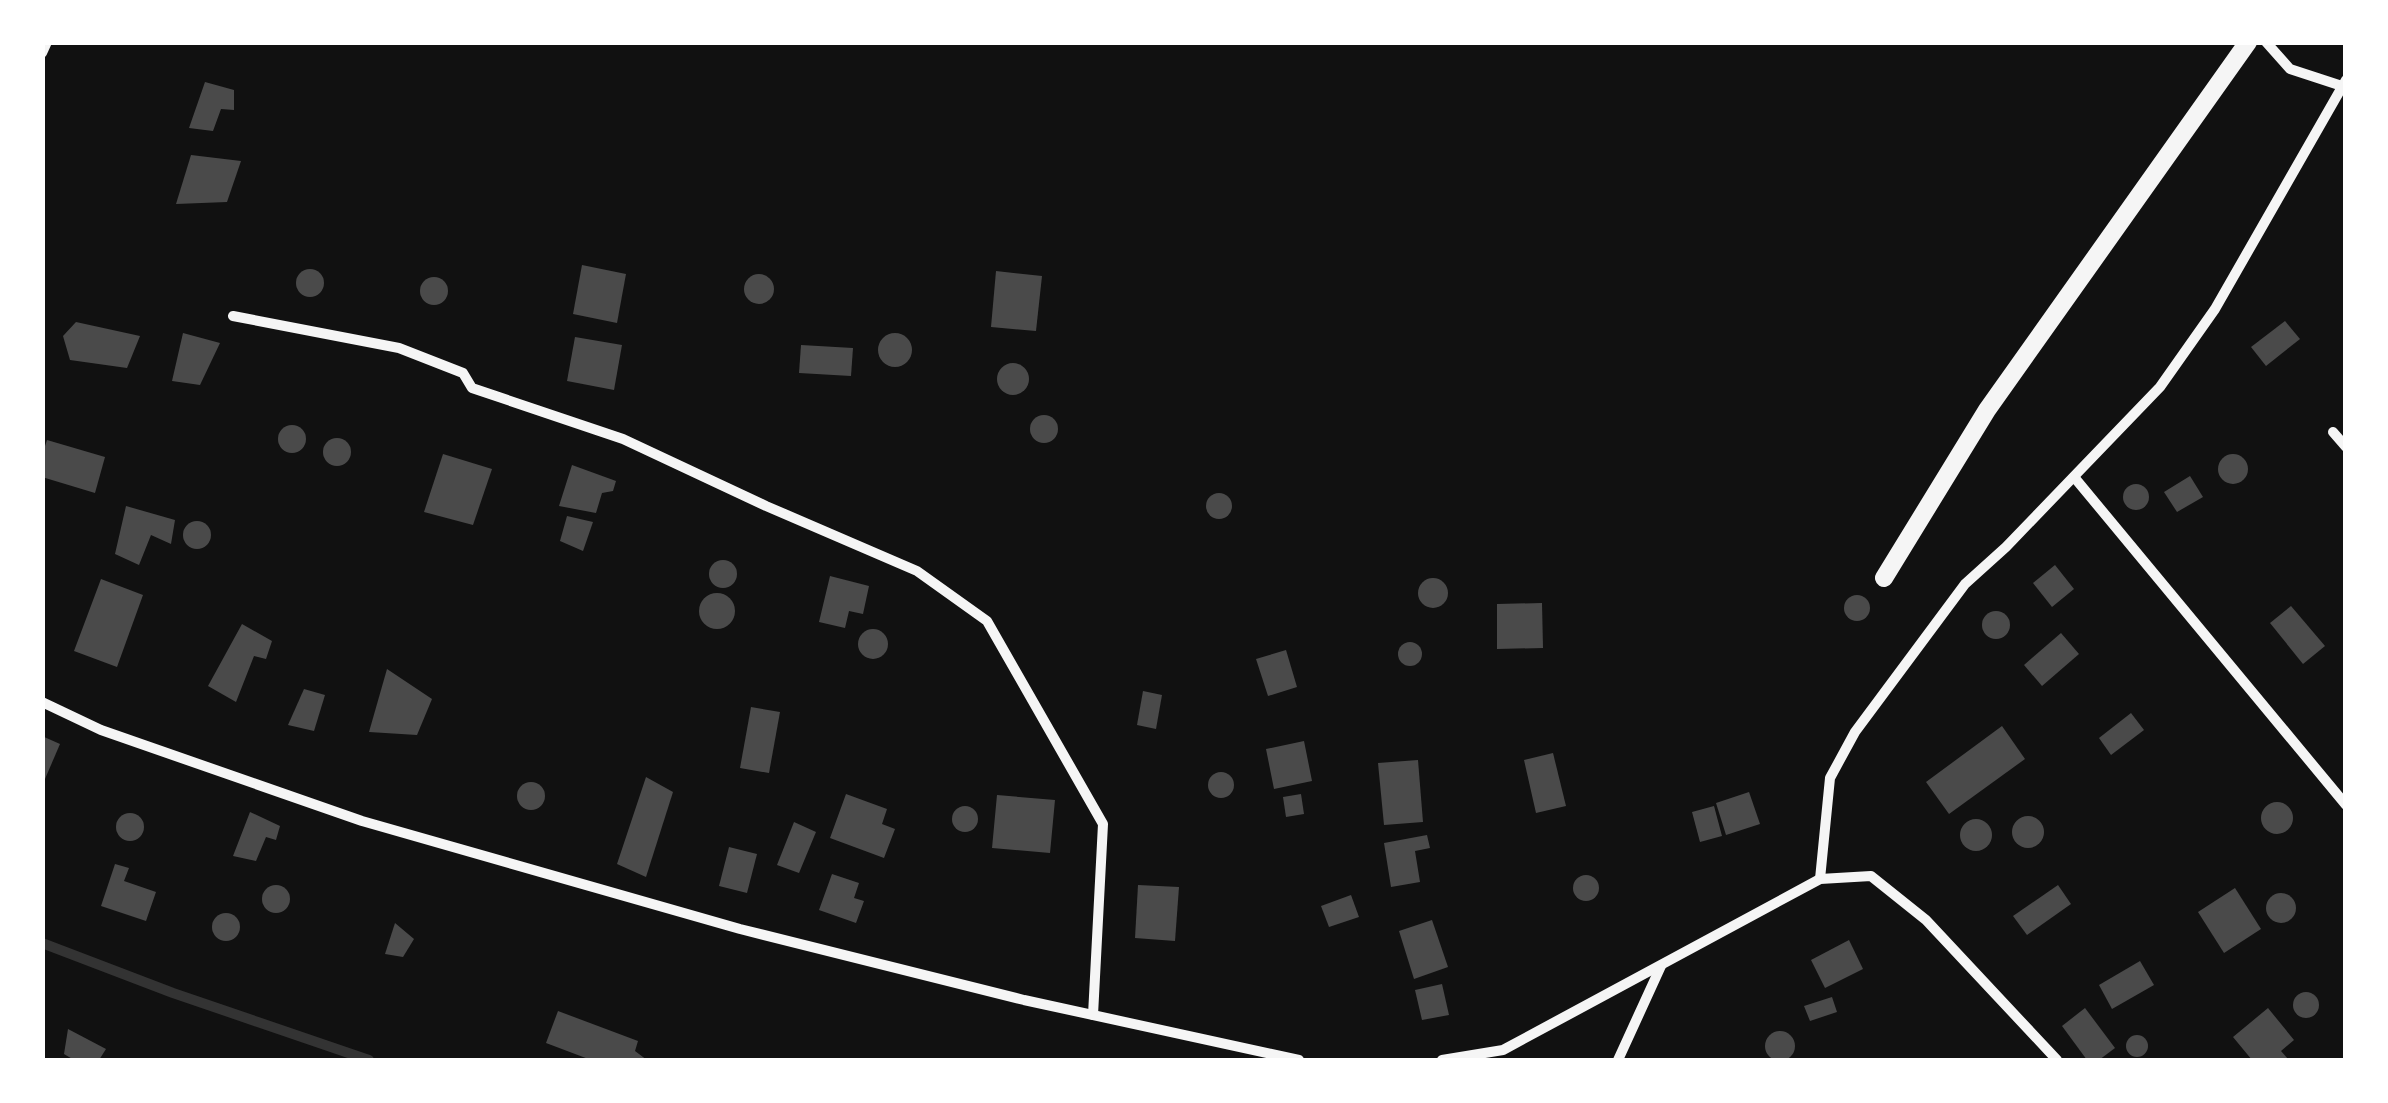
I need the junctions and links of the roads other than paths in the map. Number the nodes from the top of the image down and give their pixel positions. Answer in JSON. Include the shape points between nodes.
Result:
{"nodes":[{"id":1,"x":47,"y":42,"type":"edge"},
{"id":2,"x":2248,"y":42,"type":"edge"},
{"id":3,"x":2266,"y":42,"type":"edge"},
{"id":4,"x":42,"y":54,"type":"edge"},
{"id":5,"x":2344,"y":83,"type":"edge"},
{"id":6,"x":233,"y":316,"type":"dead end"},
{"id":7,"x":2332,"y":432,"type":"dead end"},
{"id":8,"x":2346,"y":447,"type":"edge"},
{"id":9,"x":2074,"y":477,"type":"junction"},
{"id":10,"x":1884,"y":578,"type":"dead end"},
{"id":11,"x":42,"y":702,"type":"edge"},
{"id":12,"x":2346,"y":805,"type":"edge"},
{"id":13,"x":1820,"y":879,"type":"junction"},
{"id":14,"x":1661,"y":965,"type":"junction"},
{"id":15,"x":1093,"y":1014,"type":"junction"},
{"id":16,"x":1300,"y":1060,"type":"edge"},
{"id":17,"x":1442,"y":1060,"type":"edge"},
{"id":18,"x":1618,"y":1060,"type":"edge"},
{"id":19,"x":2057,"y":1060,"type":"edge"}],
"edges":[{"from":1,"to":4,"type":"street"},
{"from":2,"to":10,"type":"street","via":[[1987,410]]},
{"from":3,"to":5,"type":"street","via":[[2290,70]]},
{"from":5,"to":9,"type":"street","via":[[2215,310],[2160,387]]},
{"from":6,"to":15,"type":"street","via":[[399,348],[463,373],[472,388],[623,439],[918,570],[987,621],[1103,824]]},
{"from":7,"to":8,"type":"street"},
{"from":9,"to":12,"type":"street"},
{"from":9,"to":13,"type":"street","via":[[1965,584],[1855,732],[1830,778]]},
{"from":11,"to":15,"type":"street","via":[[101,730],[362,822],[740,928]]},
{"from":13,"to":14,"type":"street"},
{"from":13,"to":19,"type":"street","via":[[1872,876],[1926,920]]},
{"from":14,"to":17,"type":"street","via":[[1502,1050]]},
{"from":14,"to":18,"type":"street"},
{"from":15,"to":16,"type":"street"}]}
